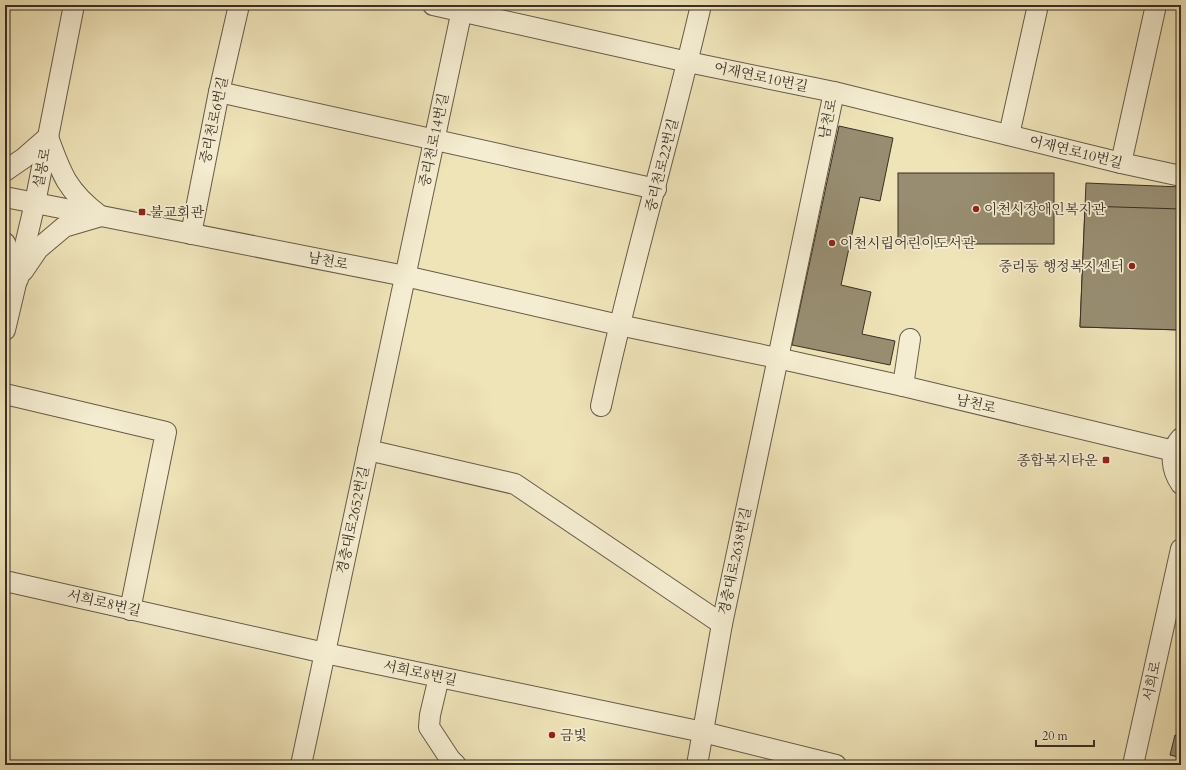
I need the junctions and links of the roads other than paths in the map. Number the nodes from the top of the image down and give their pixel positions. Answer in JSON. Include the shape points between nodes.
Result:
{"nodes":[{"id":1,"x":74,"y":5,"type":"edge"},
{"id":2,"x":239,"y":5,"type":"edge"},
{"id":3,"x":434,"y":5,"type":"edge"},
{"id":4,"x":701,"y":5,"type":"edge"},
{"id":5,"x":1038,"y":5,"type":"edge"},
{"id":6,"x":1156,"y":5,"type":"edge"},
{"id":7,"x":462,"y":8,"type":"edge"},
{"id":8,"x":688,"y":62,"type":"junction"},
{"id":9,"x":219,"y":92,"type":"junction"},
{"id":10,"x":834,"y":92,"type":"junction"},
{"id":11,"x":1008,"y":135,"type":"junction"},
{"id":12,"x":48,"y":137,"type":"junction"},
{"id":13,"x":434,"y":140,"type":"junction"},
{"id":14,"x":1121,"y":163,"type":"junction"},
{"id":15,"x":5,"y":171,"type":"edge"},
{"id":16,"x":1181,"y":176,"type":"edge"},
{"id":17,"x":656,"y":189,"type":"junction"},
{"id":18,"x":5,"y":197,"type":"edge"},
{"id":19,"x":35,"y":203,"type":"junction"},
{"id":20,"x":101,"y":216,"type":"junction"},
{"id":21,"x":191,"y":234,"type":"junction"},
{"id":22,"x":5,"y":243,"type":"edge"},
{"id":23,"x":405,"y":276,"type":"junction"},
{"id":24,"x":18,"y":279,"type":"junction"},
{"id":25,"x":619,"y":325,"type":"junction"},
{"id":26,"x":5,"y":330,"type":"edge"},
{"id":27,"x":910,"y":339,"type":"dead end"},
{"id":28,"x":777,"y":358,"type":"junction"},
{"id":29,"x":903,"y":386,"type":"junction"},
{"id":30,"x":5,"y":394,"type":"edge"},
{"id":31,"x":601,"y":406,"type":"dead end"},
{"id":32,"x":1177,"y":444,"type":"edge"},
{"id":33,"x":368,"y":450,"type":"junction"},
{"id":34,"x":1181,"y":484,"type":"edge"},
{"id":35,"x":1181,"y":550,"type":"edge"},
{"id":36,"x":5,"y":580,"type":"edge"},
{"id":37,"x":1176,"y":598,"type":"edge"},
{"id":38,"x":130,"y":610,"type":"junction"},
{"id":39,"x":722,"y":624,"type":"junction"},
{"id":40,"x":325,"y":653,"type":"junction"},
{"id":41,"x":439,"y":677,"type":"junction"},
{"id":42,"x":703,"y":732,"type":"junction"},
{"id":43,"x":301,"y":765,"type":"edge"},
{"id":44,"x":456,"y":765,"type":"edge"},
{"id":45,"x":697,"y":765,"type":"edge"},
{"id":46,"x":836,"y":765,"type":"edge"},
{"id":47,"x":1133,"y":765,"type":"edge"}],
"edges":[{"from":1,"to":12,"type":"street","name":"설봉로"},
{"from":2,"to":9,"type":"street","name":"중리천로6번길"},
{"from":3,"to":7,"type":"street","name":"어재연로10번길"},
{"from":4,"to":8,"type":"street","name":"중리천로22번길"},
{"from":5,"to":11,"type":"street"},
{"from":6,"to":14,"type":"street"},
{"from":7,"to":8,"type":"street","name":"어재연로10번길"},
{"from":7,"to":13,"type":"street","name":"중리천로14번길"},
{"from":8,"to":10,"type":"street","name":"어재연로10번길"},
{"from":8,"to":17,"type":"street","name":"중리천로22번길"},
{"from":9,"to":13,"type":"street"},
{"from":9,"to":21,"type":"street","name":"중리천로6번길"},
{"from":10,"to":11,"type":"street","name":"어재연로10번길"},
{"from":10,"to":28,"type":"street","name":"남천로"},
{"from":11,"to":14,"type":"street","name":"어재연로10번길"},
{"from":12,"to":15,"type":"street"},
{"from":12,"to":19,"type":"street","name":"설봉로"},
{"from":12,"to":20,"type":"street","via":[[60,171],[80,200]]},
{"from":13,"to":17,"type":"street"},
{"from":13,"to":23,"type":"street","name":"중리천로14번길"},
{"from":14,"to":16,"type":"street","name":"어재연로10번길"},
{"from":17,"to":25,"type":"street","name":"중리천로22번길"},
{"from":18,"to":19,"type":"street","name":"남천로"},
{"from":19,"to":20,"type":"street","name":"남천로"},
{"from":19,"to":24,"type":"street","name":"설봉로"},
{"from":20,"to":21,"type":"street","name":"남천로"},
{"from":20,"to":24,"type":"street","via":[[64,227],[38,249]]},
{"from":21,"to":23,"type":"street","name":"남천로"},
{"from":22,"to":24,"type":"street"},
{"from":23,"to":25,"type":"street","name":"남천로"},
{"from":23,"to":33,"type":"street","name":"경충대로2652번길"},
{"from":24,"to":26,"type":"street","name":"설봉로"},
{"from":25,"to":28,"type":"street","name":"남천로"},
{"from":25,"to":31,"type":"street"},
{"from":27,"to":29,"type":"street"},
{"from":28,"to":29,"type":"street","name":"남천로"},
{"from":28,"to":39,"type":"street","name":"경충대로2638번길"},
{"from":29,"to":32,"type":"street","name":"남천로"},
{"from":30,"to":38,"type":"street","via":[[166,432]]},
{"from":32,"to":34,"type":"street","via":[[1172,464]]},
{"from":33,"to":39,"type":"street","via":[[515,484]]},
{"from":33,"to":40,"type":"street","name":"경충대로2652번길"},
{"from":35,"to":37,"type":"street","name":"서희로"},
{"from":36,"to":38,"type":"street","name":"서희로8번길"},
{"from":37,"to":47,"type":"street","name":"서희로"},
{"from":38,"to":40,"type":"street","name":"서희로8번길"},
{"from":39,"to":42,"type":"street","name":"경충대로2638번길"},
{"from":40,"to":41,"type":"street","name":"서희로8번길"},
{"from":40,"to":43,"type":"street","name":"경충대로2652번길"},
{"from":41,"to":42,"type":"street","name":"서희로8번길"},
{"from":41,"to":44,"type":"street","via":[[429,727]]},
{"from":42,"to":45,"type":"street","name":"경충대로2638번길"},
{"from":42,"to":46,"type":"street","name":"서희로8번길"}]}
